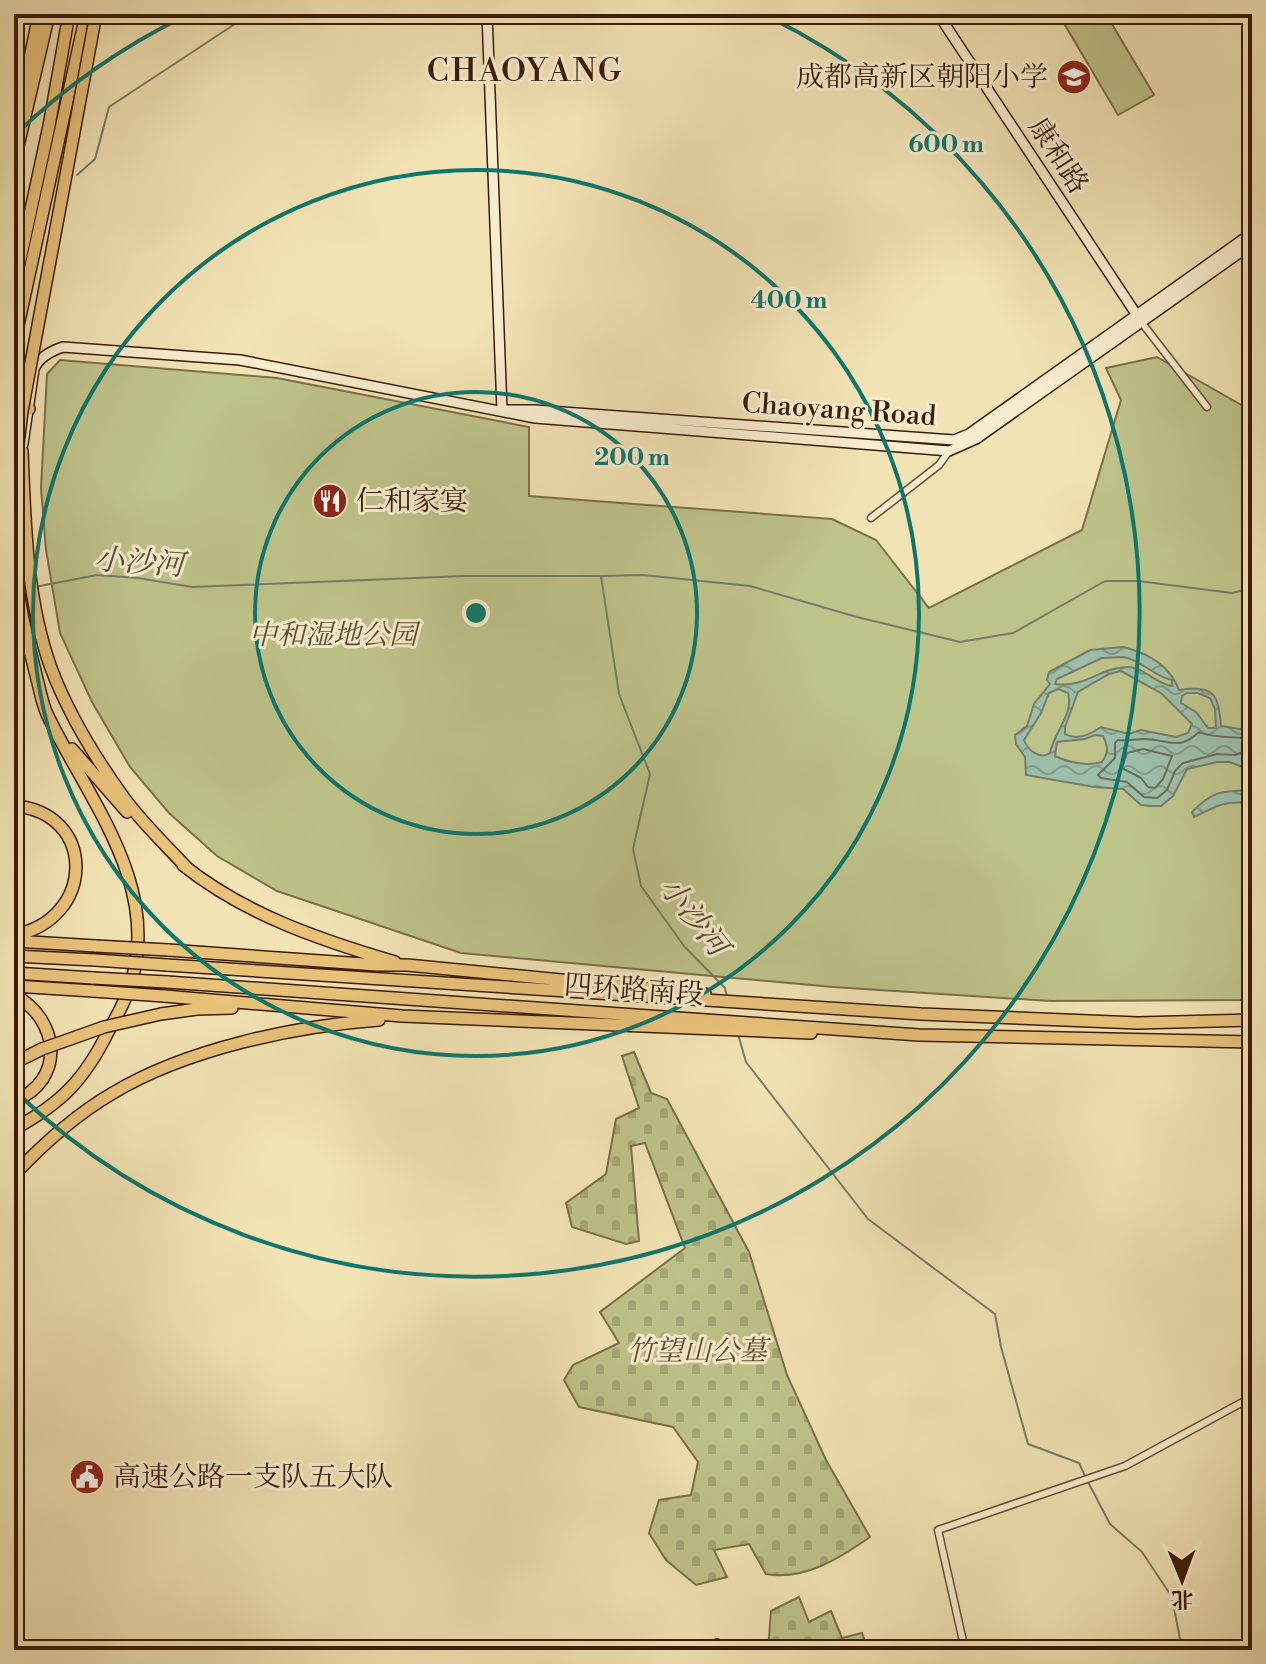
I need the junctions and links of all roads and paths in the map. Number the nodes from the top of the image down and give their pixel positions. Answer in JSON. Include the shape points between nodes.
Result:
{"nodes":[{"id":1,"x":69,"y":14,"type":"edge"},
{"id":2,"x":86,"y":14,"type":"edge"},
{"id":3,"x":96,"y":14,"type":"edge"},
{"id":4,"x":487,"y":14,"type":"edge"},
{"id":5,"x":938,"y":14,"type":"edge"},
{"id":6,"x":42,"y":15,"type":"edge"},
{"id":7,"x":14,"y":95,"type":"edge"},
{"id":8,"x":14,"y":135,"type":"edge"},
{"id":9,"x":14,"y":163,"type":"edge"},
{"id":10,"x":1252,"y":233,"type":"edge"},
{"id":11,"x":1252,"y":244,"type":"edge"},
{"id":12,"x":14,"y":288,"type":"edge"},
{"id":13,"x":1140,"y":320,"type":"junction"},
{"id":14,"x":14,"y":344,"type":"edge"},
{"id":15,"x":14,"y":383,"type":"edge"},
{"id":16,"x":1207,"y":407,"type":"dead end"},
{"id":17,"x":29,"y":409,"type":"junction"},
{"id":18,"x":502,"y":410,"type":"junction"},
{"id":19,"x":22,"y":451,"type":"joint"},
{"id":20,"x":949,"y":451,"type":"junction"},
{"id":21,"x":14,"y":479,"type":"edge"},
{"id":22,"x":871,"y":518,"type":"dead end"},
{"id":23,"x":14,"y":565,"type":"edge"},
{"id":24,"x":56,"y":730,"type":"junction"},
{"id":25,"x":14,"y":806,"type":"edge"},
{"id":26,"x":187,"y":868,"type":"junction"},
{"id":27,"x":14,"y":938,"type":"edge"},
{"id":28,"x":14,"y":956,"type":"edge"},
{"id":29,"x":379,"y":962,"type":"junction"},
{"id":30,"x":14,"y":973,"type":"edge"},
{"id":31,"x":14,"y":986,"type":"edge"},
{"id":32,"x":14,"y":995,"type":"edge"},
{"id":33,"x":695,"y":996,"type":"junction"},
{"id":34,"x":303,"y":1009,"type":"junction"},
{"id":35,"x":379,"y":1017,"type":"junction"},
{"id":36,"x":1252,"y":1020,"type":"edge"},
{"id":37,"x":775,"y":1028,"type":"junction"},
{"id":38,"x":1252,"y":1042,"type":"edge"},
{"id":39,"x":14,"y":1063,"type":"edge"},
{"id":40,"x":14,"y":1101,"type":"edge"},
{"id":41,"x":14,"y":1129,"type":"edge"},
{"id":42,"x":14,"y":1175,"type":"edge"},
{"id":43,"x":1252,"y":1397,"type":"edge"},
{"id":44,"x":965,"y":1650,"type":"edge"}],
"edges":[{"from":1,"to":12,"type":"highway"},
{"from":2,"to":14,"type":"highway"},
{"from":3,"to":21,"type":"highway","bridge":true},
{"from":4,"to":18,"type":"main road"},
{"from":5,"to":13,"type":"main road","name":"康和路"},
{"from":6,"to":7,"type":"highway"},
{"from":6,"to":8,"type":"highway"},
{"from":6,"to":9,"type":"highway"},
{"from":10,"to":13,"type":"main road","name":"Chaoyang Road"},
{"from":11,"to":13,"type":"main road","name":"Chaoyang Road"},
{"from":13,"to":16,"type":"street"},
{"from":13,"to":18,"type":"main road","name":"Chaoyang Road","via":[[954,440]]},
{"from":13,"to":20,"type":"main road","name":"Chaoyang Road","via":[[976,439]]},
{"from":15,"to":17,"type":"highway"},
{"from":17,"to":18,"type":"main road","via":[[37,362],[63,347],[253,362]]},
{"from":17,"to":19,"type":"main road"},
{"from":18,"to":20,"type":"main road","via":[[535,418]]},
{"from":19,"to":26,"type":"highway","via":[[29,571],[48,657],[71,713],[123,797]]},
{"from":20,"to":22,"type":"street","name":"Chaoyang Road","via":[[939,465]]},
{"from":23,"to":24,"type":"highway","via":[[22,620]]},
{"from":24,"to":26,"type":"highway","via":[[113,798]]},
{"from":24,"to":41,"type":"highway","via":[[130,877],[136,959],[121,1008],[81,1079]]},
{"from":25,"to":27,"type":"highway","via":[[30,807],[63,830],[77,866],[71,894],[56,917]]},
{"from":26,"to":29,"type":"highway","via":[[283,925]]},
{"from":27,"to":29,"type":"highway","bridge":true},
{"from":28,"to":33,"type":"highway","name":"四环路南段","bridge":true},
{"from":29,"to":33,"type":"highway"},
{"from":30,"to":37,"type":"highway","name":"四环路南段","bridge":true,"via":[[402,997]]},
{"from":31,"to":34,"type":"highway","bridge":true},
{"from":32,"to":40,"type":"highway","via":[[38,1013],[50,1033],[51,1058],[33,1089]]},
{"from":33,"to":36,"type":"highway","via":[[921,1014],[1138,1023]]},
{"from":34,"to":35,"type":"highway"},
{"from":34,"to":39,"type":"highway","bridge":true,"via":[[197,1009],[131,1019],[75,1035]]},
{"from":35,"to":37,"type":"highway"},
{"from":35,"to":42,"type":"highway","via":[[288,1031],[148,1076],[77,1116]]},
{"from":37,"to":38,"type":"highway","name":"四环路南段"},
{"from":43,"to":44,"type":"street","via":[[1125,1466],[938,1530]]}]}
